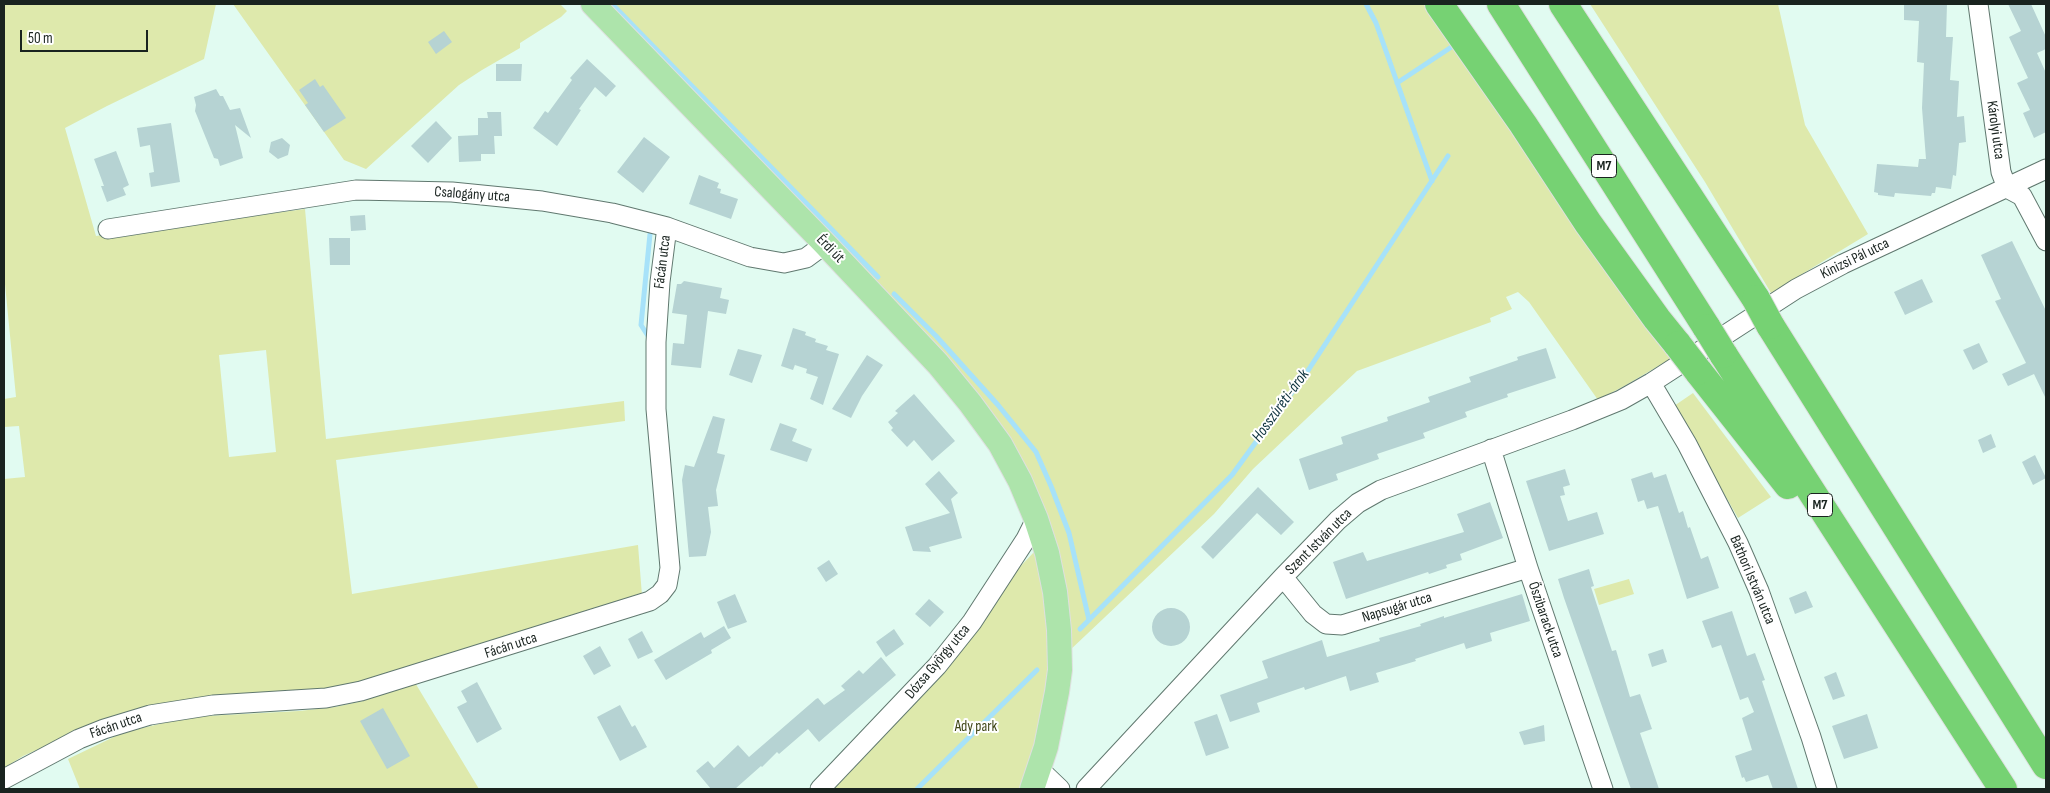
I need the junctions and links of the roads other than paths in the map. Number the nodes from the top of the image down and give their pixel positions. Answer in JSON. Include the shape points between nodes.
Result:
{"nodes":[{"id":1,"x":593,"y":4,"type":"edge"},
{"id":2,"x":1439,"y":4,"type":"edge"},
{"id":3,"x":1450,"y":4,"type":"edge"},
{"id":4,"x":1501,"y":4,"type":"edge"},
{"id":5,"x":1563,"y":4,"type":"edge"},
{"id":6,"x":1978,"y":4,"type":"edge"},
{"id":7,"x":1523,"y":124,"type":"junction"},
{"id":8,"x":2046,"y":169,"type":"edge"},
{"id":9,"x":2007,"y":188,"type":"junction"},
{"id":10,"x":667,"y":227,"type":"junction"},
{"id":11,"x":108,"y":230,"type":"dead end"},
{"id":12,"x":2046,"y":241,"type":"edge"},
{"id":13,"x":825,"y":244,"type":"junction"},
{"id":14,"x":1683,"y":361,"type":"junction"},
{"id":15,"x":1651,"y":383,"type":"junction"},
{"id":16,"x":1491,"y":449,"type":"junction"},
{"id":17,"x":1036,"y":518,"type":"junction"},
{"id":18,"x":1528,"y":568,"type":"junction"},
{"id":19,"x":1283,"y":577,"type":"junction"},
{"id":20,"x":1977,"y":748,"type":"junction"},
{"id":21,"x":2046,"y":765,"type":"edge"},
{"id":22,"x":4,"y":779,"type":"edge"},
{"id":23,"x":1036,"y":779,"type":"edge"},
{"id":24,"x":820,"y":789,"type":"edge"},
{"id":25,"x":1060,"y":789,"type":"edge"},
{"id":26,"x":1086,"y":789,"type":"edge"},
{"id":27,"x":1603,"y":789,"type":"edge"},
{"id":28,"x":1827,"y":789,"type":"edge"},
{"id":29,"x":2003,"y":789,"type":"edge"}],
"edges":[{"from":1,"to":13,"type":"main road","name":"Érdi út"},
{"from":2,"to":7,"type":"highway"},
{"from":3,"to":7,"type":"highway"},
{"from":4,"to":20,"type":"highway","number":"M7","bridge":true},
{"from":5,"to":21,"type":"highway","bridge":true,"via":[[1756,299]]},
{"from":6,"to":9,"type":"street","name":"Károlyi utca","via":[[2001,172]]},
{"from":7,"to":14,"type":"highway"},
{"from":8,"to":9,"type":"street","name":"Kinizsi Pál utca"},
{"from":9,"to":12,"type":"street","via":[[2022,196]]},
{"from":9,"to":14,"type":"street","name":"Kinizsi Pál utca","via":[[1843,264]]},
{"from":10,"to":11,"type":"street","name":"Csalogány utca","via":[[542,201],[452,192],[356,190]]},
{"from":10,"to":13,"type":"street","name":"Csalogány utca","via":[[750,257],[784,263],[806,258]]},
{"from":10,"to":22,"type":"street","name":"Fácán utca","via":[[656,342],[656,409],[670,568],[667,586],[660,594],[632,607],[362,691],[326,698],[213,705],[150,715],[79,739]]},
{"from":13,"to":17,"type":"main road","name":"Érdi út","via":[[938,364],[970,403],[1000,444]]},
{"from":14,"to":15,"type":"street","name":"Szent István utca"},
{"from":14,"to":20,"type":"highway","via":[[1725,403],[1824,533],[1907,662]]},
{"from":15,"to":16,"type":"street","name":"Szent István utca","via":[[1621,400]]},
{"from":15,"to":28,"type":"street","name":"Báthori István utca","via":[[1687,444],[1759,590]]},
{"from":16,"to":18,"type":"street","name":"Őszibarack utca"},
{"from":16,"to":19,"type":"street","name":"Szent István utca","via":[[1381,490],[1358,503]]},
{"from":17,"to":23,"type":"main road","name":"Érdi út","via":[[1055,592],[1060,670],[1046,747]]},
{"from":17,"to":24,"type":"street","name":"Dózsa György utca","via":[[972,622],[920,685]]},
{"from":18,"to":19,"type":"street","name":"Napsugár utca","via":[[1342,625],[1326,624]]},
{"from":18,"to":27,"type":"street","name":"Őszibarack utca"},
{"from":19,"to":26,"type":"street","name":"Szent István utca"},
{"from":20,"to":29,"type":"highway","number":"M7"},
{"from":23,"to":25,"type":"street"}]}
